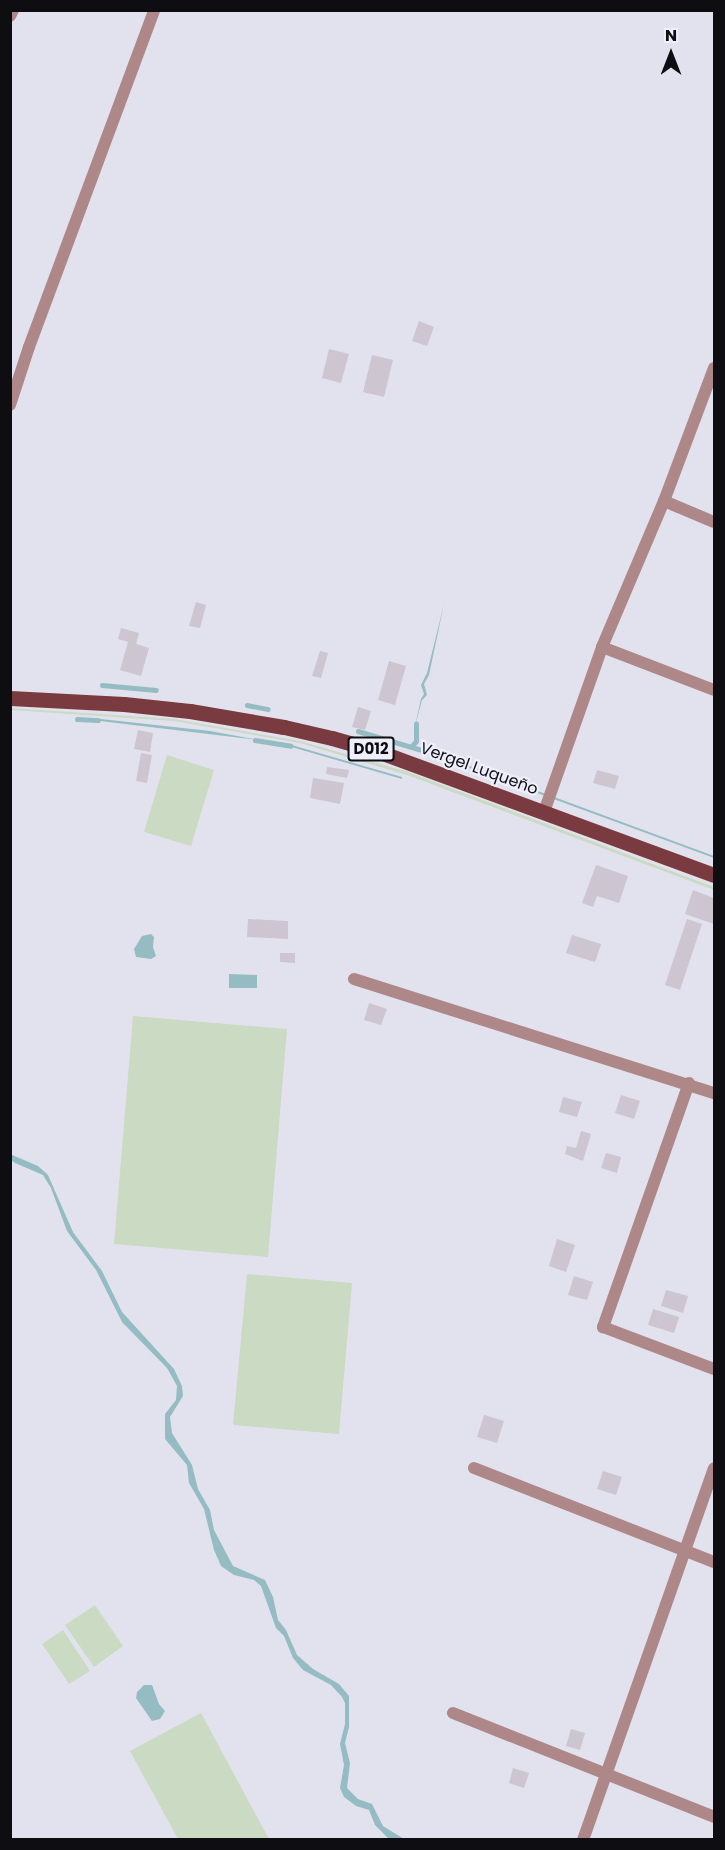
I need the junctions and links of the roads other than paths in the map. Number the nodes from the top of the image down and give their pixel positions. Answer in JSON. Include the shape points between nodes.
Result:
{"nodes":[{"id":1,"x":13,"y":10,"type":"edge"},
{"id":2,"x":154,"y":10,"type":"edge"},
{"id":3,"x":10,"y":16,"type":"edge"},
{"id":4,"x":714,"y":368,"type":"edge"},
{"id":5,"x":10,"y":405,"type":"edge"},
{"id":6,"x":664,"y":501,"type":"junction"},
{"id":7,"x":714,"y":522,"type":"edge"},
{"id":8,"x":602,"y":647,"type":"junction"},
{"id":9,"x":714,"y":690,"type":"edge"},
{"id":10,"x":10,"y":698,"type":"edge"},
{"id":11,"x":548,"y":802,"type":"junction"},
{"id":12,"x":714,"y":875,"type":"edge"},
{"id":13,"x":354,"y":979,"type":"dead end"},
{"id":14,"x":689,"y":1083,"type":"junction"},
{"id":15,"x":714,"y":1093,"type":"edge"},
{"id":16,"x":714,"y":1369,"type":"edge"},
{"id":17,"x":474,"y":1468,"type":"dead end"},
{"id":18,"x":714,"y":1468,"type":"edge"},
{"id":19,"x":685,"y":1550,"type":"junction"},
{"id":20,"x":714,"y":1562,"type":"edge"},
{"id":21,"x":453,"y":1713,"type":"dead end"},
{"id":22,"x":605,"y":1773,"type":"junction"},
{"id":23,"x":714,"y":1817,"type":"edge"},
{"id":24,"x":583,"y":1839,"type":"edge"}],
"edges":[{"from":1,"to":3,"type":"street"},
{"from":2,"to":5,"type":"street"},
{"from":4,"to":6,"type":"street"},
{"from":6,"to":7,"type":"street"},
{"from":6,"to":8,"type":"street"},
{"from":8,"to":9,"type":"street"},
{"from":8,"to":11,"type":"street"},
{"from":10,"to":11,"type":"main road","name":"Vergel Luqueño","number":"D012","via":[[200,712],[284,727]]},
{"from":11,"to":12,"type":"main road","name":"Vergel Luqueño","number":"D012"},
{"from":13,"to":14,"type":"street"},
{"from":14,"to":15,"type":"street"},
{"from":14,"to":16,"type":"street","via":[[603,1328]]},
{"from":17,"to":19,"type":"street"},
{"from":18,"to":19,"type":"street"},
{"from":19,"to":20,"type":"street"},
{"from":19,"to":22,"type":"street"},
{"from":21,"to":22,"type":"street"},
{"from":22,"to":23,"type":"street"},
{"from":22,"to":24,"type":"street"}]}
